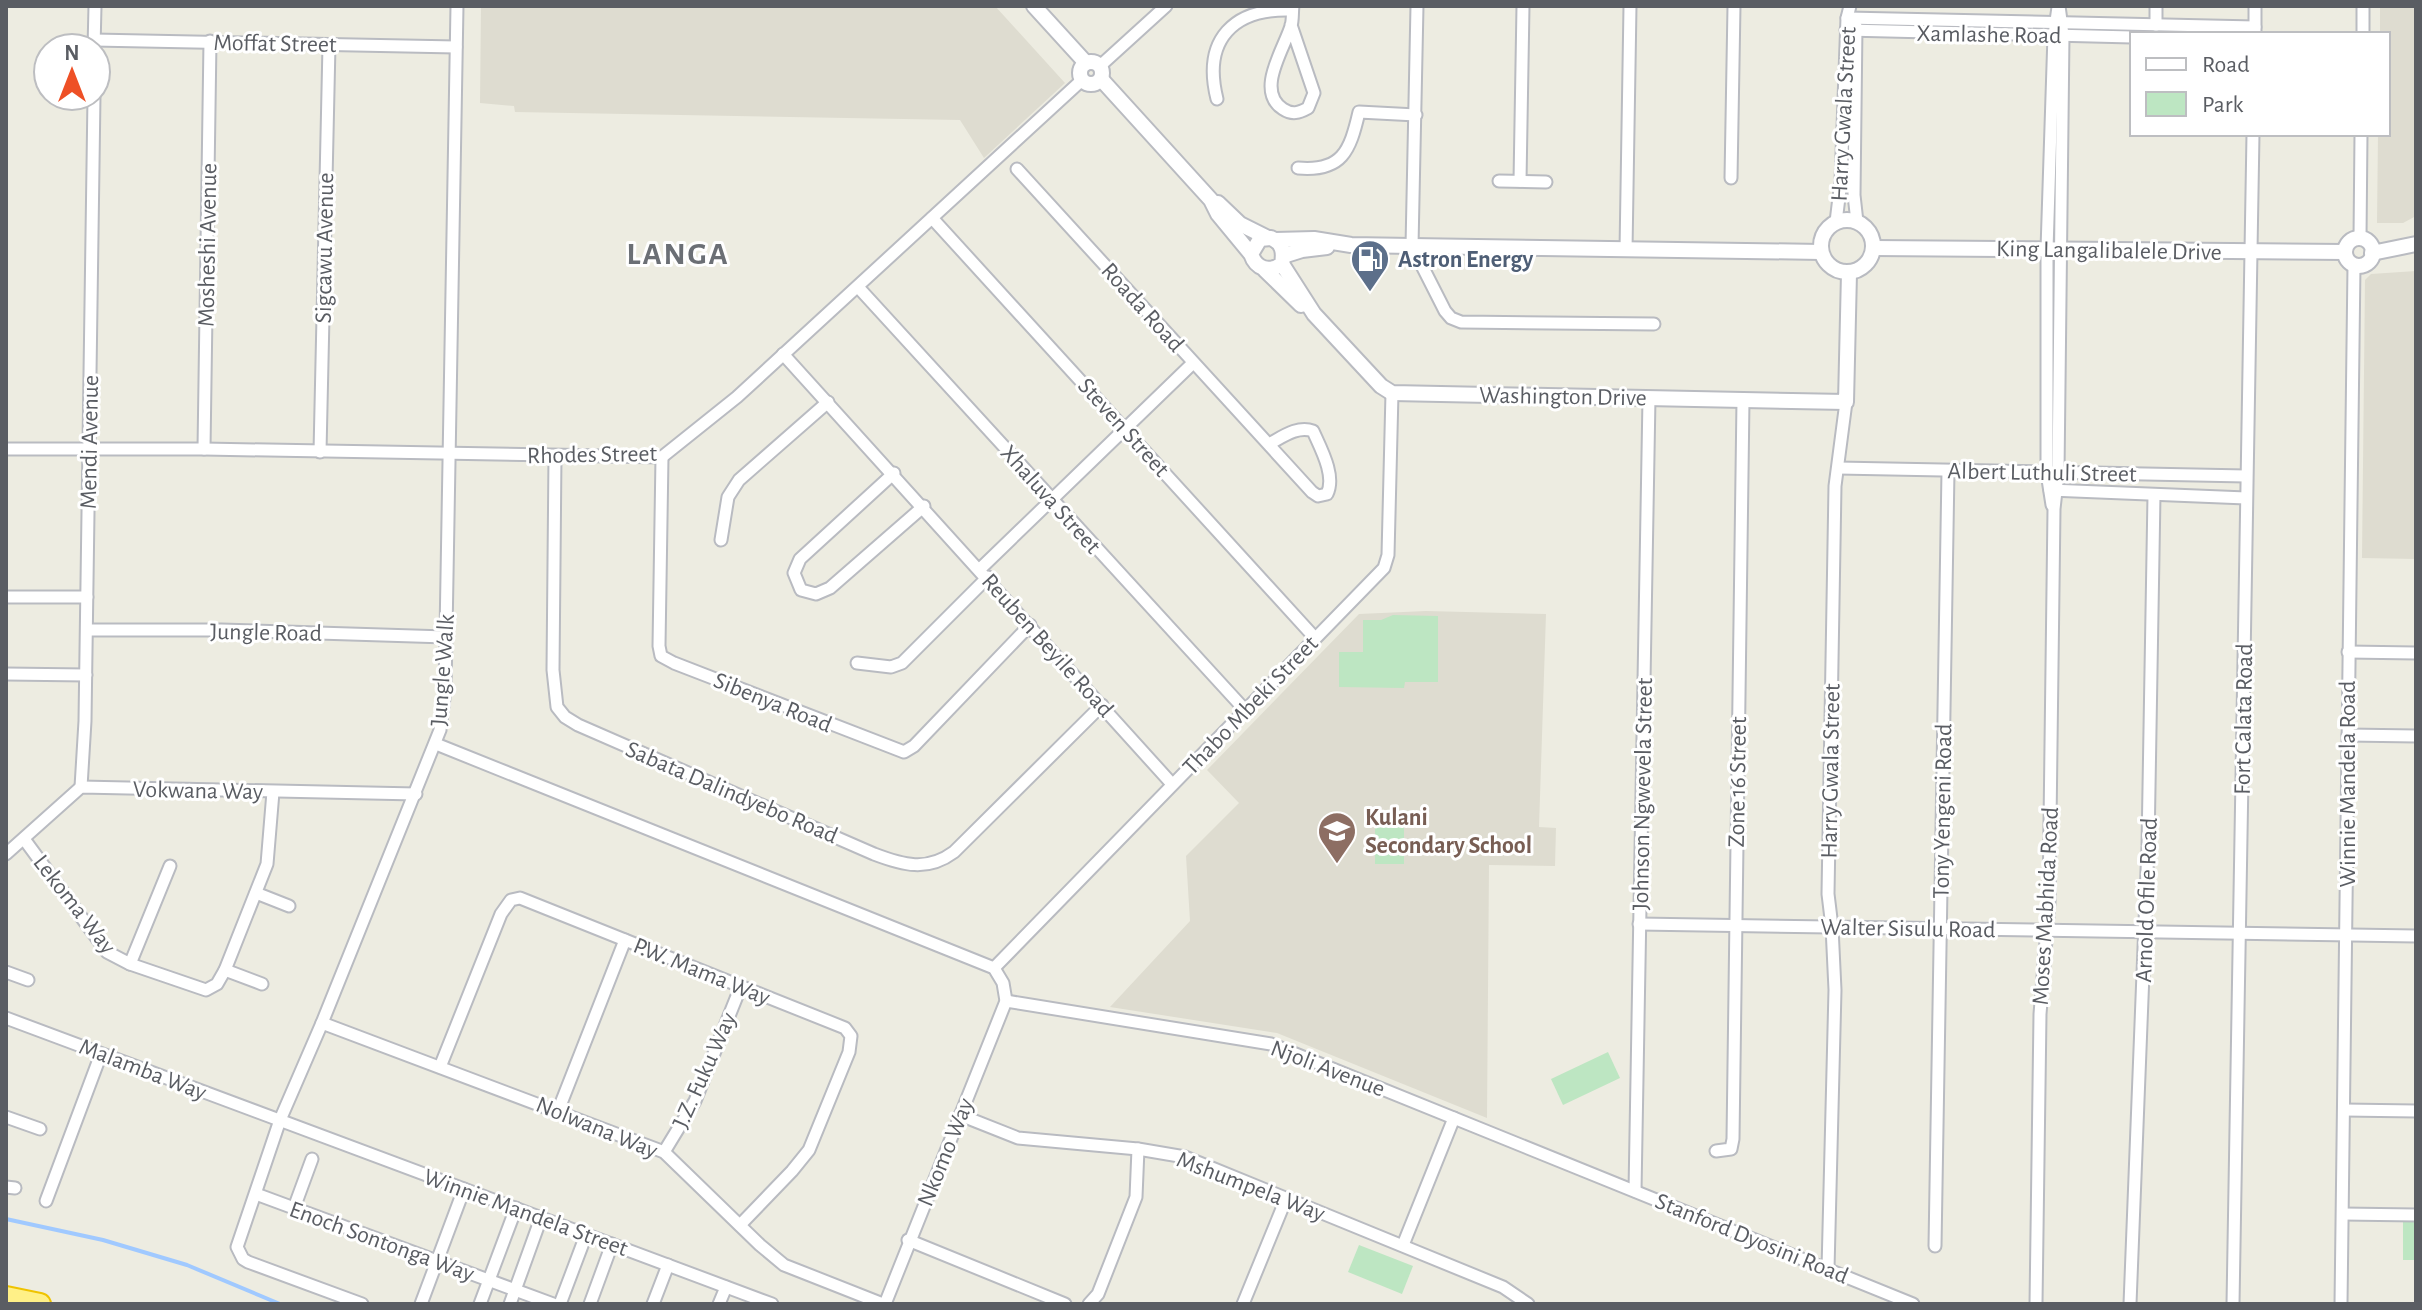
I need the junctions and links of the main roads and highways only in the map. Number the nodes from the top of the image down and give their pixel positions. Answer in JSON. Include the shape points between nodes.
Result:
{"nodes":[{"id":1,"x":6,"y":1297,"type":"edge"},
{"id":2,"x":40,"y":1304,"type":"edge"}],
"edges":[{"from":1,"to":2,"type":"highway"}]}
